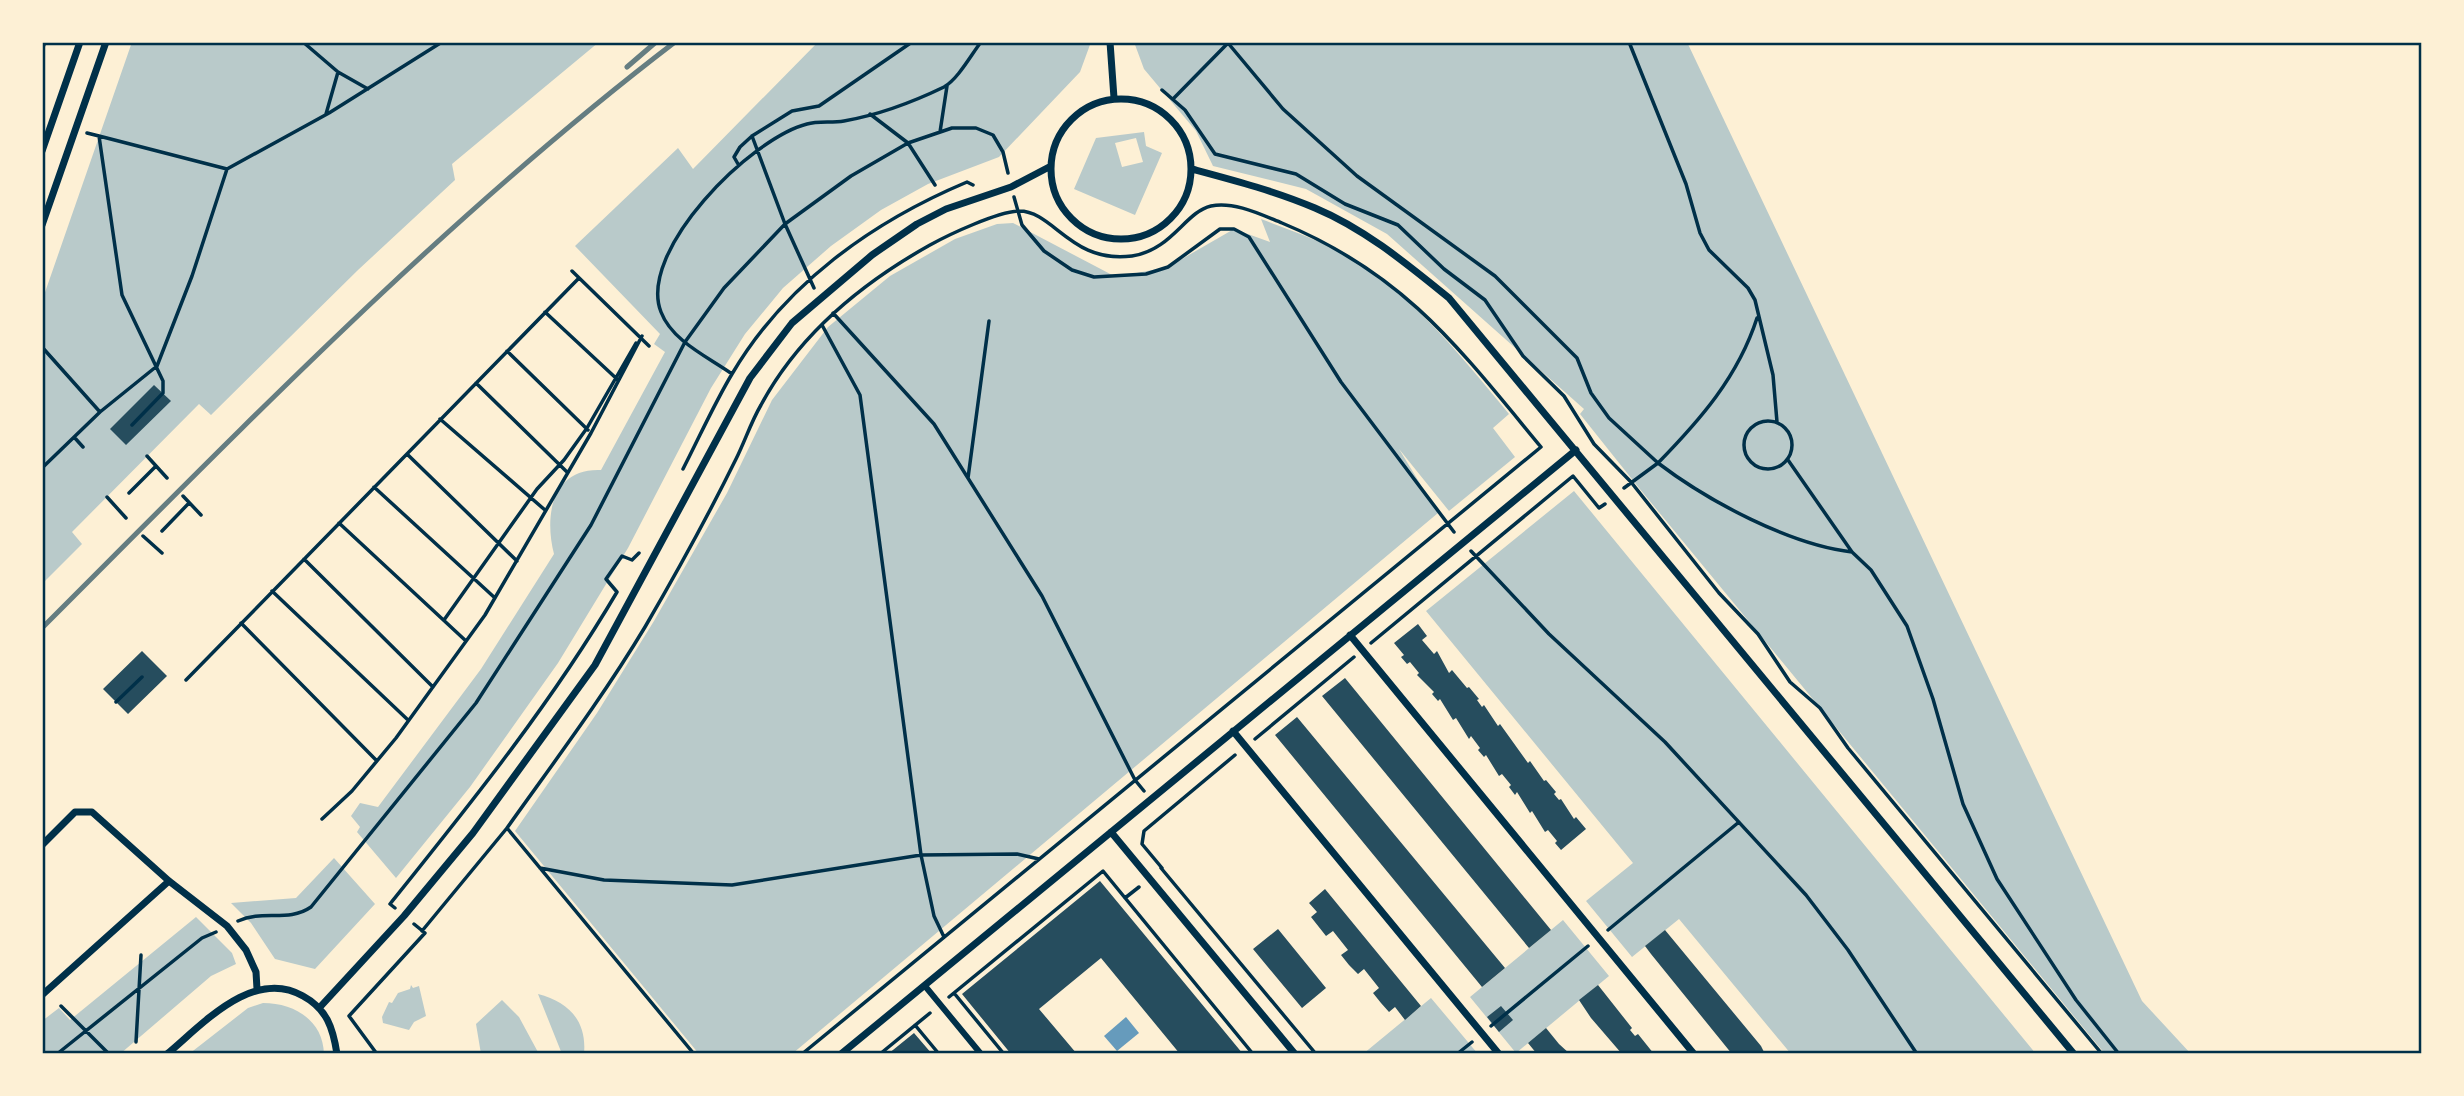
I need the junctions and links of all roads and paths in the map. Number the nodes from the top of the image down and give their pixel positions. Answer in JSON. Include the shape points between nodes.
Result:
{"nodes":[{"id":1,"x":45,"y":42,"type":"edge"},
{"id":2,"x":80,"y":42,"type":"edge"},
{"id":3,"x":106,"y":42,"type":"edge"},
{"id":4,"x":303,"y":42,"type":"edge"},
{"id":5,"x":442,"y":42,"type":"edge"},
{"id":6,"x":912,"y":42,"type":"edge"},
{"id":7,"x":981,"y":42,"type":"edge"},
{"id":8,"x":1110,"y":42,"type":"edge"},
{"id":9,"x":1629,"y":42,"type":"edge"},
{"id":10,"x":1227,"y":43,"type":"edge"},
{"id":11,"x":42,"y":50,"type":"edge"},
{"id":12,"x":338,"y":72,"type":"junction"},
{"id":13,"x":947,"y":85,"type":"junction"},
{"id":14,"x":368,"y":89,"type":"junction"},
{"id":15,"x":1162,"y":90,"type":"dead end"},
{"id":16,"x":1114,"y":98,"type":"junction"},
{"id":17,"x":1173,"y":99,"type":"junction"},
{"id":18,"x":870,"y":114,"type":"junction"},
{"id":19,"x":326,"y":115,"type":"junction"},
{"id":20,"x":45,"y":131,"type":"edge"},
{"id":21,"x":74,"y":131,"type":"junction"},
{"id":22,"x":940,"y":132,"type":"junction"},
{"id":23,"x":99,"y":136,"type":"junction"},
{"id":24,"x":752,"y":136,"type":"junction"},
{"id":25,"x":908,"y":143,"type":"junction"},
{"id":26,"x":42,"y":151,"type":"edge"},
{"id":27,"x":756,"y":151,"type":"junction"},
{"id":28,"x":1215,"y":154,"type":"dead end"},
{"id":29,"x":738,"y":164,"type":"junction"},
{"id":30,"x":1051,"y":166,"type":"junction"},
{"id":31,"x":227,"y":169,"type":"junction"},
{"id":32,"x":1192,"y":169,"type":"junction"},
{"id":33,"x":935,"y":185,"type":"dead end"},
{"id":34,"x":1011,"y":187,"type":"junction"},
{"id":35,"x":1018,"y":211,"type":"junction"},
{"id":36,"x":785,"y":224,"type":"junction"},
{"id":37,"x":42,"y":225,"type":"edge"},
{"id":38,"x":572,"y":271,"type":"dead end"},
{"id":39,"x":579,"y":278,"type":"junction"},
{"id":40,"x":819,"y":297,"type":"junction"},
{"id":41,"x":545,"y":312,"type":"junction"},
{"id":42,"x":834,"y":313,"type":"junction"},
{"id":43,"x":1757,"y":318,"type":"junction"},
{"id":44,"x":989,"y":321,"type":"dead end"},
{"id":45,"x":822,"y":325,"type":"junction"},
{"id":46,"x":641,"y":336,"type":"junction"},
{"id":47,"x":685,"y":342,"type":"junction"},
{"id":48,"x":649,"y":346,"type":"dead end"},
{"id":49,"x":42,"y":348,"type":"edge"},
{"id":50,"x":507,"y":351,"type":"junction"},
{"id":51,"x":157,"y":366,"type":"junction"},
{"id":52,"x":732,"y":374,"type":"dead end"},
{"id":53,"x":618,"y":379,"type":"junction"},
{"id":54,"x":475,"y":383,"type":"junction"},
{"id":55,"x":100,"y":412,"type":"junction"},
{"id":56,"x":440,"y":419,"type":"junction"},
{"id":57,"x":1777,"y":422,"type":"junction"},
{"id":58,"x":132,"y":425,"type":"dead end"},
{"id":59,"x":587,"y":429,"type":"junction"},
{"id":60,"x":591,"y":433,"type":"junction"},
{"id":61,"x":74,"y":437,"type":"junction"},
{"id":62,"x":83,"y":447,"type":"dead end"},
{"id":63,"x":1576,"y":450,"type":"junction"},
{"id":64,"x":407,"y":454,"type":"junction"},
{"id":65,"x":148,"y":456,"type":"dead end"},
{"id":66,"x":1788,"y":460,"type":"junction"},
{"id":67,"x":1658,"y":463,"type":"junction"},
{"id":68,"x":560,"y":464,"type":"junction"},
{"id":69,"x":156,"y":466,"type":"junction"},
{"id":70,"x":42,"y":468,"type":"edge"},
{"id":71,"x":568,"y":472,"type":"junction"},
{"id":72,"x":167,"y":478,"type":"dead end"},
{"id":73,"x":968,"y":478,"type":"junction"},
{"id":74,"x":374,"y":487,"type":"junction"},
{"id":75,"x":129,"y":493,"type":"dead end"},
{"id":76,"x":183,"y":496,"type":"dead end"},
{"id":77,"x":1614,"y":496,"type":"junction"},
{"id":78,"x":107,"y":497,"type":"dead end"},
{"id":79,"x":531,"y":498,"type":"junction"},
{"id":80,"x":189,"y":503,"type":"junction"},
{"id":81,"x":1599,"y":508,"type":"dead end"},
{"id":82,"x":545,"y":510,"type":"junction"},
{"id":83,"x":201,"y":515,"type":"dead end"},
{"id":84,"x":127,"y":518,"type":"dead end"},
{"id":85,"x":339,"y":523,"type":"junction"},
{"id":86,"x":1447,"y":524,"type":"junction"},
{"id":87,"x":162,"y":531,"type":"dead end"},
{"id":88,"x":143,"y":536,"type":"dead end"},
{"id":89,"x":1464,"y":543,"type":"junction"},
{"id":90,"x":1852,"y":552,"type":"junction"},
{"id":91,"x":162,"y":553,"type":"dead end"},
{"id":92,"x":627,"y":558,"type":"dead end"},
{"id":93,"x":304,"y":559,"type":"junction"},
{"id":94,"x":517,"y":561,"type":"junction"},
{"id":95,"x":474,"y":579,"type":"junction"},
{"id":96,"x":611,"y":583,"type":"dead end"},
{"id":97,"x":272,"y":591,"type":"junction"},
{"id":98,"x":495,"y":598,"type":"junction"},
{"id":99,"x":444,"y":620,"type":"junction"},
{"id":100,"x":241,"y":623,"type":"junction"},
{"id":101,"x":1350,"y":635,"type":"junction"},
{"id":102,"x":466,"y":641,"type":"junction"},
{"id":103,"x":142,"y":677,"type":"dead end"},
{"id":104,"x":186,"y":680,"type":"dead end"},
{"id":105,"x":433,"y":687,"type":"junction"},
{"id":106,"x":116,"y":702,"type":"dead end"},
{"id":107,"x":409,"y":720,"type":"junction"},
{"id":108,"x":1233,"y":731,"type":"junction"},
{"id":109,"x":376,"y":760,"type":"junction"},
{"id":110,"x":1135,"y":780,"type":"junction"},
{"id":111,"x":321,"y":819,"type":"dead end"},
{"id":112,"x":508,"y":828,"type":"junction"},
{"id":113,"x":1111,"y":832,"type":"junction"},
{"id":114,"x":42,"y":845,"type":"edge"},
{"id":115,"x":921,"y":855,"type":"junction"},
{"id":116,"x":1039,"y":859,"type":"junction"},
{"id":117,"x":540,"y":868,"type":"junction"},
{"id":118,"x":169,"y":881,"type":"junction"},
{"id":119,"x":227,"y":926,"type":"junction"},
{"id":120,"x":422,"y":931,"type":"dead end"},
{"id":121,"x":944,"y":937,"type":"junction"},
{"id":122,"x":141,"y":955,"type":"dead end"},
{"id":123,"x":925,"y":985,"type":"junction"},
{"id":124,"x":140,"y":988,"type":"junction"},
{"id":125,"x":257,"y":989,"type":"junction"},
{"id":126,"x":954,"y":993,"type":"junction"},
{"id":127,"x":42,"y":995,"type":"edge"},
{"id":128,"x":940,"y":1005,"type":"junction"},
{"id":129,"x":61,"y":1006,"type":"dead end"},
{"id":130,"x":321,"y":1006,"type":"junction"},
{"id":131,"x":915,"y":1025,"type":"junction"},
{"id":132,"x":86,"y":1031,"type":"junction"},
{"id":133,"x":1482,"y":1034,"type":"junction"},
{"id":134,"x":136,"y":1042,"type":"dead end"},
{"id":135,"x":57,"y":1054,"type":"edge"},
{"id":136,"x":109,"y":1054,"type":"edge"},
{"id":137,"x":167,"y":1054,"type":"edge"},
{"id":138,"x":337,"y":1054,"type":"edge"},
{"id":139,"x":694,"y":1054,"type":"edge"},
{"id":140,"x":802,"y":1054,"type":"edge"},
{"id":141,"x":841,"y":1054,"type":"edge"},
{"id":142,"x":880,"y":1054,"type":"edge"},
{"id":143,"x":939,"y":1054,"type":"edge"},
{"id":144,"x":981,"y":1054,"type":"edge"},
{"id":145,"x":1004,"y":1054,"type":"edge"},
{"id":146,"x":1253,"y":1054,"type":"edge"},
{"id":147,"x":1295,"y":1054,"type":"edge"},
{"id":148,"x":1457,"y":1054,"type":"edge"},
{"id":149,"x":1499,"y":1054,"type":"edge"},
{"id":150,"x":1694,"y":1054,"type":"edge"},
{"id":151,"x":1917,"y":1054,"type":"edge"},
{"id":152,"x":2074,"y":1054,"type":"edge"},
{"id":153,"x":2119,"y":1054,"type":"edge"}],
"edges":[{"from":1,"to":11,"type":"path"},
{"from":2,"to":20,"type":"street"},
{"from":3,"to":21,"type":"street"},
{"from":4,"to":12,"type":"path"},
{"from":5,"to":14,"type":"path"},
{"from":6,"to":24,"type":"path","via":[[819,106],[792,111]]},
{"from":7,"to":13,"type":"path"},
{"from":8,"to":16,"type":"street"},
{"from":9,"to":43,"type":"path","via":[[1686,184],[1700,233],[1709,250],[1748,288]]},
{"from":10,"to":17,"type":"path"},
{"from":10,"to":67,"type":"path","via":[[1283,109],[1357,176],[1495,276],[1577,358],[1591,393],[1609,418]]},
{"from":12,"to":14,"type":"path"},
{"from":12,"to":19,"type":"path"},
{"from":13,"to":18,"type":"path"},
{"from":13,"to":22,"type":"path"},
{"from":14,"to":19,"type":"path"},
{"from":15,"to":17,"type":"path"},
{"from":16,"to":30,"type":"street","via":[[1072,118],[1058,138]]},
{"from":16,"to":32,"type":"street","via":[[1144,102],[1165,114],[1187,145]]},
{"from":17,"to":28,"type":"path"},
{"from":18,"to":25,"type":"path"},
{"from":18,"to":27,"type":"path","via":[[806,124]]},
{"from":19,"to":31,"type":"path"},
{"from":20,"to":26,"type":"street"},
{"from":21,"to":23,"type":"path"},
{"from":21,"to":37,"type":"street"},
{"from":22,"to":25,"type":"path"},
{"from":22,"to":34,"type":"path","via":[[976,128],[993,135],[1003,152]]},
{"from":23,"to":31,"type":"path"},
{"from":23,"to":51,"type":"path","via":[[122,295]]},
{"from":24,"to":27,"type":"path"},
{"from":24,"to":29,"type":"path","via":[[734,158]]},
{"from":25,"to":33,"type":"path"},
{"from":25,"to":36,"type":"path"},
{"from":27,"to":29,"type":"path"},
{"from":27,"to":36,"type":"path"},
{"from":29,"to":47,"type":"path","via":[[681,233],[657,282],[662,315]]},
{"from":30,"to":32,"type":"street","via":[[1062,208],[1079,226],[1116,239],[1146,235],[1167,223],[1183,202]]},
{"from":30,"to":34,"type":"street"},
{"from":31,"to":51,"type":"path"},
{"from":32,"to":63,"type":"street","via":[[1316,208],[1396,256],[1449,298]]},
{"from":34,"to":35,"type":"path"},
{"from":34,"to":40,"type":"street","via":[[946,209],[917,225]]},
{"from":35,"to":42,"type":"path","via":[[955,231],[869,283]]},
{"from":35,"to":86,"type":"path","via":[[1022,225],[1044,251],[1072,270],[1094,277],[1136,275],[1168,267],[1220,229],[1234,229],[1248,237],[1341,382]]},
{"from":35,"to":86,"type":"path","via":[[1045,221],[1078,247],[1114,257],[1153,250],[1200,211],[1228,206],[1258,213],[1334,246],[1395,286],[1453,341],[1541,447]]},
{"from":36,"to":40,"type":"path"},
{"from":36,"to":47,"type":"path","via":[[724,288]]},
{"from":38,"to":39,"type":"path"},
{"from":39,"to":41,"type":"path"},
{"from":39,"to":46,"type":"path"},
{"from":40,"to":42,"type":"path"},
{"from":40,"to":130,"type":"street","via":[[792,323],[750,378],[595,665],[473,833]]},
{"from":41,"to":50,"type":"path"},
{"from":41,"to":53,"type":"path"},
{"from":42,"to":45,"type":"path"},
{"from":42,"to":73,"type":"path","via":[[934,424]]},
{"from":43,"to":57,"type":"path","via":[[1768,344]]},
{"from":43,"to":67,"type":"path","via":[[1749,344],[1708,411]]},
{"from":44,"to":73,"type":"path"},
{"from":45,"to":112,"type":"path","via":[[762,403],[706,517],[615,675]]},
{"from":45,"to":115,"type":"path","via":[[860,395]]},
{"from":46,"to":48,"type":"path"},
{"from":46,"to":53,"type":"path"},
{"from":47,"to":52,"type":"path"},
{"from":47,"to":119,"type":"path","via":[[591,525],[477,704],[311,907],[291,917],[246,917]]},
{"from":49,"to":55,"type":"path"},
{"from":50,"to":54,"type":"path"},
{"from":50,"to":59,"type":"path"},
{"from":51,"to":55,"type":"path"},
{"from":51,"to":58,"type":"path","via":[[163,393]]},
{"from":53,"to":59,"type":"path"},
{"from":53,"to":60,"type":"path"},
{"from":54,"to":56,"type":"path"},
{"from":54,"to":68,"type":"path"},
{"from":55,"to":61,"type":"path"},
{"from":56,"to":64,"type":"path"},
{"from":56,"to":79,"type":"path"},
{"from":57,"to":66,"type":"path","via":[[1792,440]]},
{"from":57,"to":66,"type":"path","via":[[1752,426],[1744,449],[1760,467],[1776,467]]},
{"from":59,"to":60,"type":"path"},
{"from":59,"to":68,"type":"path"},
{"from":60,"to":71,"type":"path"},
{"from":61,"to":62,"type":"path"},
{"from":61,"to":70,"type":"path"},
{"from":63,"to":77,"type":"street"},
{"from":63,"to":89,"type":"street"},
{"from":64,"to":74,"type":"path"},
{"from":64,"to":94,"type":"path"},
{"from":65,"to":69,"type":"path"},
{"from":66,"to":90,"type":"path"},
{"from":67,"to":77,"type":"path"},
{"from":67,"to":90,"type":"path","via":[[1682,481],[1765,523],[1828,549]]},
{"from":68,"to":71,"type":"path"},
{"from":68,"to":79,"type":"path"},
{"from":69,"to":72,"type":"path"},
{"from":69,"to":75,"type":"path"},
{"from":71,"to":82,"type":"path"},
{"from":73,"to":110,"type":"path","via":[[1042,596]]},
{"from":74,"to":85,"type":"path"},
{"from":74,"to":95,"type":"path"},
{"from":76,"to":80,"type":"path"},
{"from":77,"to":81,"type":"path"},
{"from":77,"to":152,"type":"street"},
{"from":78,"to":84,"type":"path"},
{"from":79,"to":82,"type":"path"},
{"from":79,"to":95,"type":"path"},
{"from":80,"to":83,"type":"path"},
{"from":80,"to":87,"type":"path"},
{"from":82,"to":94,"type":"path"},
{"from":85,"to":93,"type":"path"},
{"from":85,"to":99,"type":"path"},
{"from":86,"to":89,"type":"path"},
{"from":86,"to":110,"type":"path"},
{"from":88,"to":91,"type":"path"},
{"from":89,"to":101,"type":"street"},
{"from":89,"to":151,"type":"path","via":[[1549,634],[1665,742],[1807,895]]},
{"from":90,"to":153,"type":"path","via":[[1871,570],[1907,626],[1962,804],[1997,879],[2076,1000]]},
{"from":92,"to":96,"type":"path","via":[[622,556],[606,579]]},
{"from":93,"to":97,"type":"path"},
{"from":93,"to":105,"type":"path"},
{"from":94,"to":98,"type":"path"},
{"from":95,"to":98,"type":"path"},
{"from":95,"to":99,"type":"path"},
{"from":97,"to":100,"type":"path"},
{"from":97,"to":107,"type":"path"},
{"from":98,"to":102,"type":"path"},
{"from":99,"to":102,"type":"path"},
{"from":100,"to":104,"type":"path"},
{"from":100,"to":109,"type":"path"},
{"from":101,"to":108,"type":"street"},
{"from":101,"to":150,"type":"street"},
{"from":102,"to":105,"type":"path"},
{"from":103,"to":106,"type":"path"},
{"from":105,"to":107,"type":"path"},
{"from":107,"to":109,"type":"path"},
{"from":108,"to":113,"type":"street"},
{"from":108,"to":133,"type":"street"},
{"from":109,"to":111,"type":"path","via":[[352,791]]},
{"from":110,"to":116,"type":"path"},
{"from":112,"to":117,"type":"path"},
{"from":112,"to":120,"type":"path"},
{"from":113,"to":123,"type":"street"},
{"from":113,"to":147,"type":"street"},
{"from":114,"to":118,"type":"street","via":[[75,812],[84,810],[99,817]]},
{"from":115,"to":116,"type":"path","via":[[1017,854]]},
{"from":115,"to":117,"type":"path","via":[[733,884],[604,880]]},
{"from":115,"to":121,"type":"path","via":[[933,916]]},
{"from":116,"to":121,"type":"path"},
{"from":117,"to":139,"type":"path"},
{"from":118,"to":119,"type":"street"},
{"from":118,"to":127,"type":"street"},
{"from":119,"to":124,"type":"path","via":[[202,938]]},
{"from":119,"to":125,"type":"street","via":[[246,950],[256,972]]},
{"from":121,"to":140,"type":"path"},
{"from":122,"to":124,"type":"path"},
{"from":123,"to":128,"type":"street"},
{"from":123,"to":141,"type":"street"},
{"from":124,"to":132,"type":"path"},
{"from":124,"to":134,"type":"path"},
{"from":125,"to":130,"type":"street","via":[[296,992]]},
{"from":125,"to":137,"type":"street","via":[[228,1004]]},
{"from":126,"to":128,"type":"path"},
{"from":126,"to":145,"type":"path"},
{"from":126,"to":146,"type":"path","via":[[1103,871]]},
{"from":128,"to":131,"type":"path"},
{"from":128,"to":144,"type":"street"},
{"from":129,"to":132,"type":"path"},
{"from":130,"to":138,"type":"street","via":[[331,1024]]},
{"from":131,"to":142,"type":"path"},
{"from":131,"to":143,"type":"path"},
{"from":132,"to":135,"type":"path"},
{"from":132,"to":136,"type":"path"},
{"from":133,"to":148,"type":"path"},
{"from":133,"to":149,"type":"street"}]}
